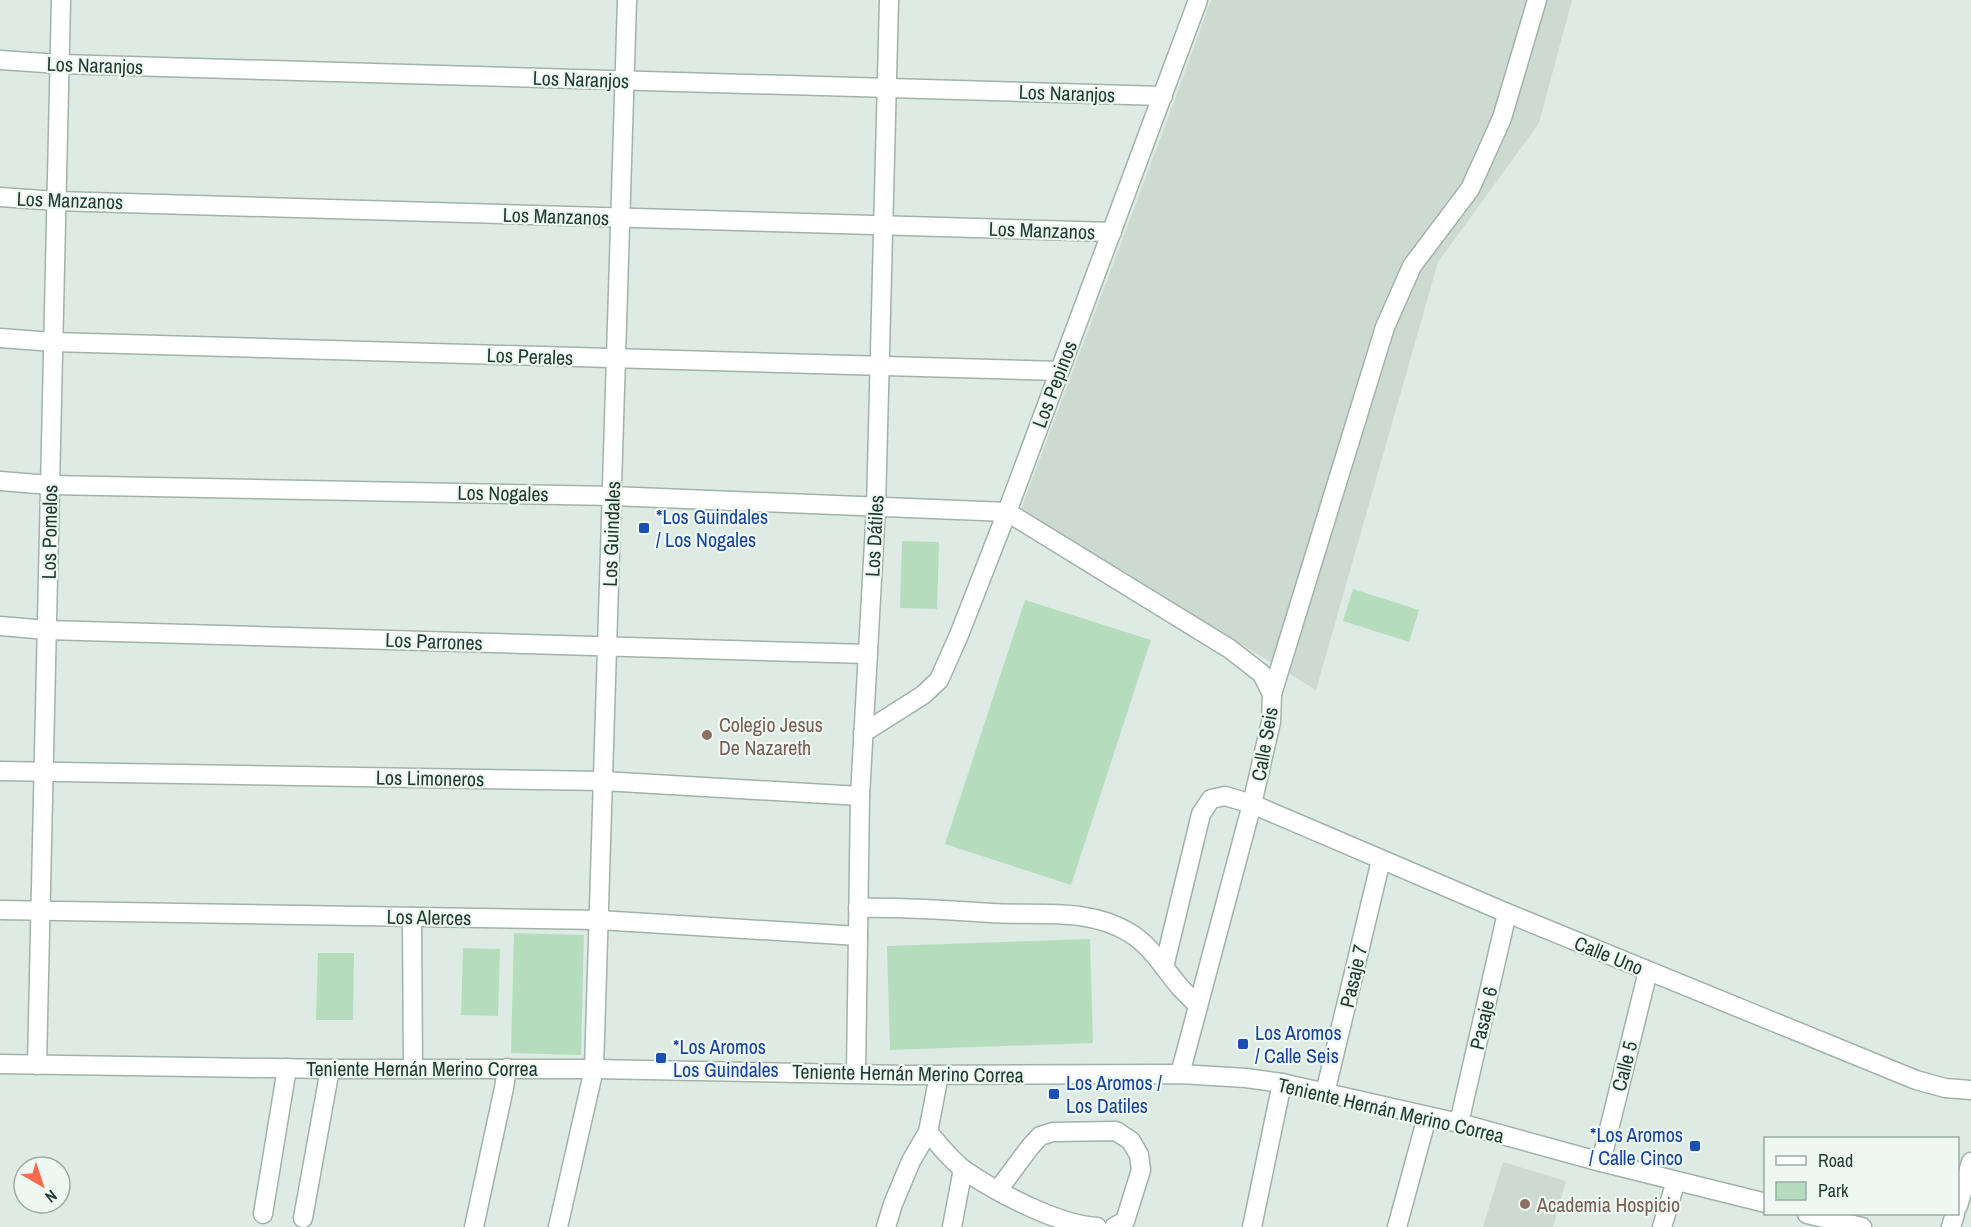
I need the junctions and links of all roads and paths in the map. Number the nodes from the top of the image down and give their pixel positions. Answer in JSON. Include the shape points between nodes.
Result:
{"nodes":[{"id":1,"x":61,"y":0,"type":"edge"},
{"id":2,"x":627,"y":0,"type":"edge"},
{"id":3,"x":889,"y":0,"type":"edge"},
{"id":4,"x":1198,"y":0,"type":"edge"},
{"id":5,"x":1537,"y":0,"type":"edge"},
{"id":6,"x":0,"y":60,"type":"edge"},
{"id":7,"x":60,"y":64,"type":"junction"},
{"id":8,"x":624,"y":80,"type":"junction"},
{"id":9,"x":887,"y":88,"type":"junction"},
{"id":10,"x":1162,"y":96,"type":"junction"},
{"id":11,"x":0,"y":197,"type":"edge"},
{"id":12,"x":56,"y":201,"type":"junction"},
{"id":13,"x":620,"y":218,"type":"junction"},
{"id":14,"x":883,"y":225,"type":"junction"},
{"id":15,"x":1112,"y":232,"type":"junction"},
{"id":16,"x":0,"y":338,"type":"edge"},
{"id":17,"x":53,"y":342,"type":"junction"},
{"id":18,"x":616,"y":358,"type":"junction"},
{"id":19,"x":879,"y":366,"type":"junction"},
{"id":20,"x":1059,"y":371,"type":"junction"},
{"id":21,"x":0,"y":481,"type":"edge"},
{"id":22,"x":50,"y":484,"type":"junction"},
{"id":23,"x":612,"y":496,"type":"junction"},
{"id":24,"x":876,"y":507,"type":"junction"},
{"id":25,"x":1006,"y":512,"type":"junction"},
{"id":26,"x":0,"y":626,"type":"edge"},
{"id":27,"x":47,"y":630,"type":"junction"},
{"id":28,"x":607,"y":646,"type":"junction"},
{"id":29,"x":867,"y":654,"type":"junction"},
{"id":30,"x":1272,"y":694,"type":"junction"},
{"id":31,"x":863,"y":733,"type":"junction"},
{"id":32,"x":0,"y":771,"type":"edge"},
{"id":33,"x":44,"y":772,"type":"junction"},
{"id":34,"x":603,"y":781,"type":"junction"},
{"id":35,"x":860,"y":796,"type":"junction"},
{"id":36,"x":1252,"y":804,"type":"junction"},
{"id":37,"x":1381,"y":860,"type":"junction"},
{"id":38,"x":858,"y":908,"type":"junction"},
{"id":39,"x":0,"y":910,"type":"edge"},
{"id":40,"x":41,"y":910,"type":"junction"},
{"id":41,"x":1507,"y":913,"type":"junction"},
{"id":42,"x":412,"y":917,"type":"junction"},
{"id":43,"x":599,"y":920,"type":"junction"},
{"id":44,"x":858,"y":936,"type":"junction"},
{"id":45,"x":1164,"y":967,"type":"junction"},
{"id":46,"x":1648,"y":971,"type":"junction"},
{"id":47,"x":1198,"y":1006,"type":"junction"},
{"id":48,"x":0,"y":1064,"type":"edge"},
{"id":49,"x":38,"y":1065,"type":"junction"},
{"id":50,"x":286,"y":1068,"type":"junction"},
{"id":51,"x":507,"y":1068,"type":"junction"},
{"id":52,"x":330,"y":1069,"type":"junction"},
{"id":53,"x":413,"y":1069,"type":"junction"},
{"id":54,"x":594,"y":1069,"type":"junction"},
{"id":55,"x":856,"y":1073,"type":"junction"},
{"id":56,"x":1180,"y":1074,"type":"junction"},
{"id":57,"x":939,"y":1075,"type":"junction"},
{"id":58,"x":1282,"y":1083,"type":"junction"},
{"id":59,"x":1971,"y":1090,"type":"edge"},
{"id":60,"x":1325,"y":1093,"type":"junction"},
{"id":61,"x":1427,"y":1117,"type":"junction"},
{"id":62,"x":1459,"y":1123,"type":"junction"},
{"id":63,"x":928,"y":1132,"type":"junction"},
{"id":64,"x":1600,"y":1162,"type":"junction"},
{"id":65,"x":1971,"y":1162,"type":"edge"},
{"id":66,"x":963,"y":1169,"type":"junction"},
{"id":67,"x":1676,"y":1181,"type":"junction"},
{"id":68,"x":998,"y":1190,"type":"junction"},
{"id":69,"x":1764,"y":1203,"type":"edge"},
{"id":70,"x":1959,"y":1203,"type":"edge"},
{"id":71,"x":263,"y":1214,"type":"dead end"},
{"id":72,"x":1810,"y":1215,"type":"edge"},
{"id":73,"x":303,"y":1218,"type":"dead end"},
{"id":74,"x":1831,"y":1223,"type":"edge"},
{"id":75,"x":474,"y":1227,"type":"edge"},
{"id":76,"x":558,"y":1227,"type":"edge"},
{"id":77,"x":886,"y":1227,"type":"edge"},
{"id":78,"x":952,"y":1227,"type":"edge"},
{"id":79,"x":1097,"y":1227,"type":"edge"},
{"id":80,"x":1114,"y":1227,"type":"edge"},
{"id":81,"x":1252,"y":1227,"type":"edge"},
{"id":82,"x":1397,"y":1227,"type":"edge"},
{"id":83,"x":1662,"y":1227,"type":"edge"},
{"id":84,"x":1862,"y":1227,"type":"edge"}],
"edges":[{"from":1,"to":7,"type":"street","name":"Los Pomelos"},
{"from":2,"to":8,"type":"street","name":"Los Guindales"},
{"from":3,"to":9,"type":"street","name":"Los Dátiles"},
{"from":4,"to":10,"type":"street","name":"Los Pepinos"},
{"from":5,"to":30,"type":"street","via":[[1502,118],[1470,189],[1412,266],[1385,327]]},
{"from":6,"to":7,"type":"street","name":"Los Naranjos"},
{"from":7,"to":8,"type":"street","name":"Los Naranjos"},
{"from":7,"to":12,"type":"street","name":"Los Pomelos"},
{"from":8,"to":9,"type":"street","name":"Los Naranjos"},
{"from":8,"to":13,"type":"street","name":"Los Guindales"},
{"from":9,"to":10,"type":"street","name":"Los Naranjos"},
{"from":9,"to":14,"type":"street","name":"Los Dátiles"},
{"from":10,"to":15,"type":"street","name":"Los Pepinos"},
{"from":11,"to":12,"type":"street","name":"Los Manzanos"},
{"from":12,"to":13,"type":"street","name":"Los Manzanos"},
{"from":12,"to":17,"type":"street","name":"Los Pomelos"},
{"from":13,"to":14,"type":"street","name":"Los Manzanos"},
{"from":13,"to":18,"type":"street","name":"Los Guindales"},
{"from":14,"to":15,"type":"street","name":"Los Manzanos"},
{"from":14,"to":19,"type":"street","name":"Los Dátiles"},
{"from":15,"to":20,"type":"street","name":"Los Pepinos"},
{"from":16,"to":17,"type":"street","name":"Los Perales"},
{"from":17,"to":18,"type":"street","name":"Los Perales"},
{"from":17,"to":22,"type":"street","name":"Los Pomelos"},
{"from":18,"to":19,"type":"street","name":"Los Perales"},
{"from":18,"to":23,"type":"street","name":"Los Guindales"},
{"from":19,"to":20,"type":"street","name":"Los Perales"},
{"from":19,"to":24,"type":"street","name":"Los Dátiles"},
{"from":20,"to":25,"type":"street","name":"Los Pepinos"},
{"from":21,"to":22,"type":"street","name":"Los Nogales"},
{"from":22,"to":23,"type":"street","name":"Los Nogales"},
{"from":22,"to":27,"type":"street","name":"Los Pomelos"},
{"from":23,"to":24,"type":"street","name":"Los Nogales"},
{"from":23,"to":28,"type":"street","name":"Los Guindales"},
{"from":24,"to":25,"type":"street","name":"Los Nogales"},
{"from":24,"to":29,"type":"street","name":"Los Dátiles"},
{"from":25,"to":30,"type":"street","name":"Calle Seis","via":[[1230,648],[1262,674]]},
{"from":25,"to":31,"type":"street","name":"Los Pepinos","via":[[939,680],[923,695]]},
{"from":26,"to":27,"type":"street","name":"Los Parrones"},
{"from":27,"to":28,"type":"street","name":"Los Parrones"},
{"from":27,"to":33,"type":"street","name":"Los Pomelos"},
{"from":28,"to":29,"type":"street","name":"Los Parrones"},
{"from":28,"to":34,"type":"street","name":"Los Guindales"},
{"from":29,"to":31,"type":"street","name":"Los Dátiles"},
{"from":30,"to":36,"type":"street","name":"Calle Seis","via":[[1271,722]]},
{"from":31,"to":35,"type":"street","name":"Los Dátiles"},
{"from":32,"to":33,"type":"street","name":"Los Limoneros"},
{"from":33,"to":34,"type":"street","name":"Los Limoneros"},
{"from":33,"to":40,"type":"street","name":"Los Pomelos"},
{"from":34,"to":35,"type":"street","name":"Los Limoneros"},
{"from":34,"to":43,"type":"street","name":"Los Guindales"},
{"from":35,"to":38,"type":"street","name":"Los Dátiles"},
{"from":36,"to":37,"type":"street","name":"Calle Uno"},
{"from":36,"to":45,"type":"street","name":"Calle Uno","via":[[1225,796],[1211,799],[1201,814]]},
{"from":36,"to":47,"type":"street","name":"Calle Seis"},
{"from":37,"to":41,"type":"street","name":"Calle Uno"},
{"from":37,"to":60,"type":"street","name":"Pasaje 7"},
{"from":38,"to":44,"type":"street","name":"Los Dátiles"},
{"from":38,"to":45,"type":"street","via":[[1086,916],[1131,933]]},
{"from":39,"to":40,"type":"street","name":"Los Alerces"},
{"from":40,"to":42,"type":"street","name":"Los Alerces"},
{"from":40,"to":49,"type":"street","name":"Los Pomelos"},
{"from":41,"to":46,"type":"street","name":"Calle Uno"},
{"from":41,"to":62,"type":"street","name":"Pasaje 6"},
{"from":42,"to":43,"type":"street","name":"Los Alerces"},
{"from":42,"to":53,"type":"street"},
{"from":43,"to":44,"type":"street","name":"Los Alerces"},
{"from":43,"to":54,"type":"street","name":"Los Guindales"},
{"from":44,"to":55,"type":"street","name":"Los Dátiles"},
{"from":45,"to":47,"type":"street"},
{"from":46,"to":59,"type":"street","name":"Calle Uno","via":[[1916,1080]]},
{"from":46,"to":64,"type":"street","name":"Calle 5"},
{"from":47,"to":56,"type":"street","name":"Calle Seis"},
{"from":48,"to":49,"type":"street","name":"Teniente Hernán Merino Correa"},
{"from":49,"to":50,"type":"street","name":"Teniente Hernán Merino Correa"},
{"from":50,"to":52,"type":"street","name":"Teniente Hernán Merino Correa"},
{"from":50,"to":71,"type":"street"},
{"from":51,"to":53,"type":"street","name":"Teniente Hernán Merino Correa"},
{"from":51,"to":54,"type":"street","name":"Teniente Hernán Merino Correa"},
{"from":51,"to":75,"type":"street"},
{"from":52,"to":53,"type":"street","name":"Teniente Hernán Merino Correa"},
{"from":52,"to":73,"type":"street"},
{"from":54,"to":55,"type":"street","name":"Teniente Hernán Merino Correa"},
{"from":54,"to":76,"type":"street","name":"Los Guindales"},
{"from":55,"to":57,"type":"street","name":"Teniente Hernán Merino Correa"},
{"from":56,"to":57,"type":"street","name":"Teniente Hernán Merino Correa"},
{"from":56,"to":58,"type":"street","name":"Teniente Hernán Merino Correa"},
{"from":57,"to":63,"type":"street"},
{"from":58,"to":60,"type":"street","name":"Teniente Hernán Merino Correa"},
{"from":58,"to":81,"type":"street"},
{"from":60,"to":61,"type":"street","name":"Teniente Hernán Merino Correa"},
{"from":61,"to":62,"type":"street","name":"Teniente Hernán Merino Correa"},
{"from":61,"to":82,"type":"street"},
{"from":62,"to":64,"type":"street","name":"Teniente Hernán Merino Correa"},
{"from":63,"to":66,"type":"street"},
{"from":63,"to":77,"type":"street","via":[[911,1161]]},
{"from":64,"to":67,"type":"street","name":"Teniente Hernán Merino Correa"},
{"from":65,"to":70,"type":"street"},
{"from":66,"to":68,"type":"street"},
{"from":66,"to":78,"type":"street"},
{"from":67,"to":69,"type":"street","name":"Teniente Hernán Merino Correa"},
{"from":67,"to":83,"type":"street"},
{"from":68,"to":79,"type":"street","via":[[1046,1215]]},
{"from":68,"to":80,"type":"street","via":[[1040,1136],[1053,1132],[1116,1131],[1131,1141],[1141,1170],[1125,1221]]},
{"from":72,"to":74,"type":"street"},
{"from":74,"to":84,"type":"street"}]}
